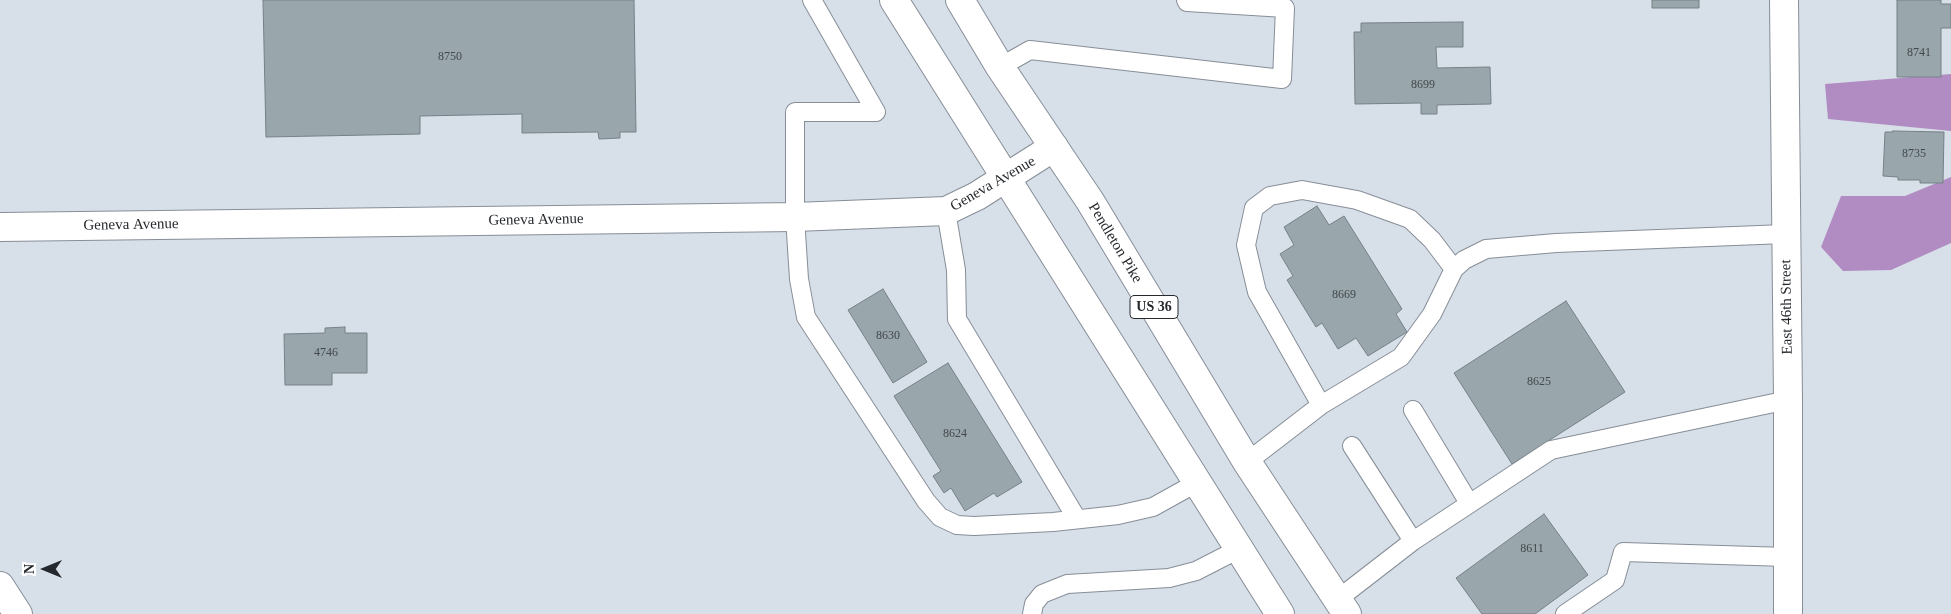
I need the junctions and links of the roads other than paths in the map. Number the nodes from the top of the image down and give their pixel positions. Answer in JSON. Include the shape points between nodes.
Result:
{"nodes":[{"id":1,"x":812,"y":0,"type":"edge"},
{"id":2,"x":894,"y":0,"type":"edge"},
{"id":3,"x":960,"y":0,"type":"edge"},
{"id":4,"x":1186,"y":0,"type":"edge"},
{"id":5,"x":1784,"y":0,"type":"edge"},
{"id":6,"x":1000,"y":67,"type":"junction"},
{"id":7,"x":1054,"y":148,"type":"junction"},
{"id":8,"x":1005,"y":179,"type":"junction"},
{"id":9,"x":946,"y":211,"type":"junction"},
{"id":10,"x":795,"y":217,"type":"junction"},
{"id":11,"x":0,"y":227,"type":"edge"},
{"id":12,"x":1785,"y":234,"type":"junction"},
{"id":13,"x":1454,"y":269,"type":"junction"},
{"id":14,"x":1788,"y":400,"type":"junction"},
{"id":15,"x":1321,"y":406,"type":"junction"},
{"id":16,"x":1413,"y":410,"type":"dead end"},
{"id":17,"x":1352,"y":446,"type":"dead end"},
{"id":18,"x":1248,"y":462,"type":"junction"},
{"id":19,"x":1198,"y":482,"type":"junction"},
{"id":20,"x":1469,"y":503,"type":"junction"},
{"id":21,"x":1077,"y":519,"type":"junction"},
{"id":22,"x":1413,"y":541,"type":"junction"},
{"id":23,"x":1239,"y":549,"type":"junction"},
{"id":24,"x":1787,"y":557,"type":"junction"},
{"id":25,"x":0,"y":586,"type":"edge"},
{"id":26,"x":1342,"y":607,"type":"edge"},
{"id":27,"x":18,"y":614,"type":"edge"},
{"id":28,"x":1032,"y":614,"type":"edge"},
{"id":29,"x":1280,"y":614,"type":"edge"},
{"id":30,"x":1565,"y":614,"type":"edge"},
{"id":31,"x":1788,"y":614,"type":"edge"}],
"edges":[{"from":1,"to":10,"type":"lane","via":[[876,112],[795,112]]},
{"from":2,"to":8,"type":"street"},
{"from":3,"to":6,"type":"street","name":"Pendleton Pike","number":"US 36"},
{"from":4,"to":6,"type":"lane","via":[[1285,8],[1282,79],[1030,50]]},
{"from":5,"to":12,"type":"street","name":"East 46th Street"},
{"from":6,"to":7,"type":"street","name":"Pendleton Pike","number":"US 36"},
{"from":7,"to":8,"type":"street","name":"Geneva Avenue"},
{"from":7,"to":18,"type":"street","name":"Pendleton Pike","number":"US 36","via":[[1090,201]]},
{"from":8,"to":9,"type":"street","name":"Geneva Avenue"},
{"from":8,"to":19,"type":"street"},
{"from":9,"to":10,"type":"street","name":"Geneva Avenue"},
{"from":9,"to":21,"type":"lane","via":[[956,270],[957,319]]},
{"from":10,"to":11,"type":"street","name":"Geneva Avenue"},
{"from":10,"to":21,"type":"lane","via":[[798,279],[806,317],[926,502],[940,517],[957,525],[974,526]]},
{"from":12,"to":13,"type":"lane","via":[[1486,249]]},
{"from":12,"to":14,"type":"street","name":"East 46th Street"},
{"from":13,"to":15,"type":"lane","via":[[1432,314],[1401,357]]},
{"from":13,"to":15,"type":"lane","via":[[1432,240],[1410,219],[1357,200],[1302,190],[1270,196],[1254,208],[1246,245],[1257,292]]},
{"from":14,"to":20,"type":"lane","via":[[1551,450]]},
{"from":14,"to":24,"type":"street","name":"East 46th Street"},
{"from":15,"to":18,"type":"lane"},
{"from":16,"to":20,"type":"lane"},
{"from":17,"to":22,"type":"lane"},
{"from":18,"to":26,"type":"street","name":"Pendleton Pike","number":"US 36"},
{"from":19,"to":21,"type":"lane","via":[[1153,507]]},
{"from":19,"to":23,"type":"street"},
{"from":20,"to":22,"type":"lane"},
{"from":22,"to":26,"type":"lane"},
{"from":23,"to":28,"type":"lane","via":[[1196,571],[1169,578],[1067,584],[1042,594],[1034,604]]},
{"from":23,"to":29,"type":"street"},
{"from":24,"to":30,"type":"lane","via":[[1623,552],[1615,580]]},
{"from":24,"to":31,"type":"street","name":"East 46th Street"},
{"from":25,"to":27,"type":"street"}]}
